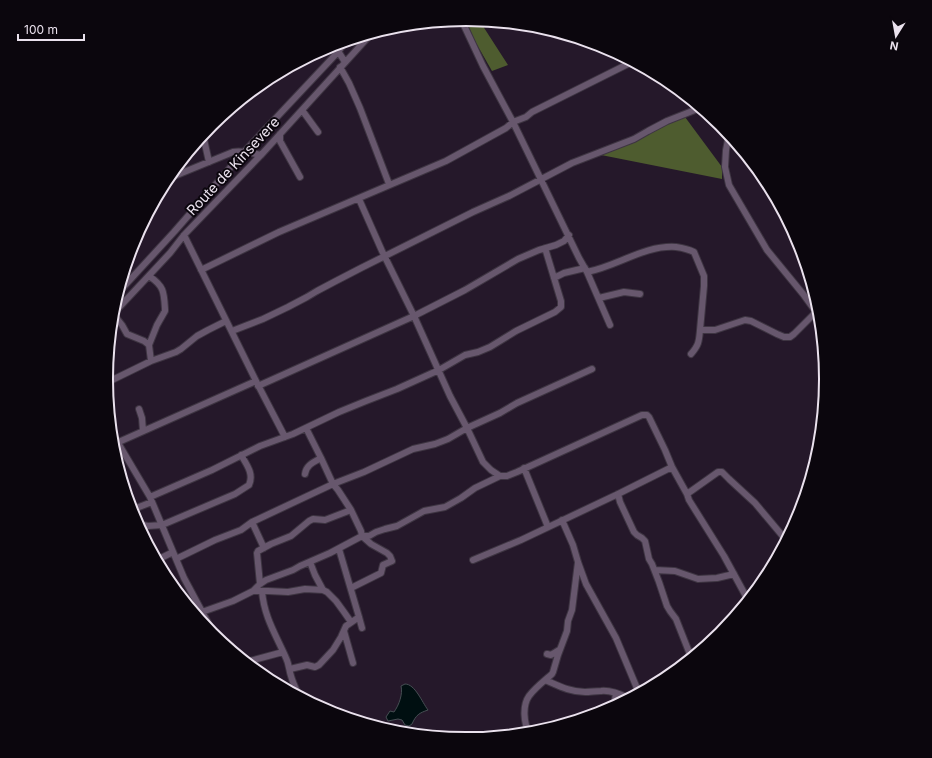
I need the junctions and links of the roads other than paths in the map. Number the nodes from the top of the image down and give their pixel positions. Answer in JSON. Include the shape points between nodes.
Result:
{"nodes":[{"id":1,"x":464,"y":26,"type":"edge"},
{"id":2,"x":364,"y":41,"type":"edge"},
{"id":3,"x":338,"y":52,"type":"joint"},
{"id":4,"x":345,"y":62,"type":"junction"},
{"id":5,"x":627,"y":65,"type":"edge"},
{"id":6,"x":340,"y":67,"type":"junction"},
{"id":7,"x":302,"y":110,"type":"junction"},
{"id":8,"x":694,"y":110,"type":"edge"},
{"id":9,"x":513,"y":122,"type":"junction"},
{"id":10,"x":318,"y":132,"type":"dead end"},
{"id":11,"x":280,"y":134,"type":"junction"},
{"id":12,"x":728,"y":142,"type":"edge"},
{"id":13,"x":204,"y":143,"type":"edge"},
{"id":14,"x":244,"y":152,"type":"junction"},
{"id":15,"x":261,"y":156,"type":"junction"},
{"id":16,"x":209,"y":162,"type":"junction"},
{"id":17,"x":178,"y":174,"type":"edge"},
{"id":18,"x":300,"y":177,"type":"dead end"},
{"id":19,"x":540,"y":179,"type":"junction"},
{"id":20,"x":389,"y":184,"type":"junction"},
{"id":21,"x":359,"y":199,"type":"junction"},
{"id":22,"x":184,"y":235,"type":"junction"},
{"id":23,"x":569,"y":235,"type":"junction"},
{"id":24,"x":545,"y":248,"type":"junction"},
{"id":25,"x":384,"y":256,"type":"junction"},
{"id":26,"x":201,"y":270,"type":"junction"},
{"id":27,"x":586,"y":270,"type":"junction"},
{"id":28,"x":149,"y":276,"type":"junction"},
{"id":29,"x":554,"y":278,"type":"junction"},
{"id":30,"x":126,"y":284,"type":"edge"},
{"id":31,"x":640,"y":294,"type":"dead end"},
{"id":32,"x":599,"y":298,"type":"junction"},
{"id":33,"x":810,"y":301,"type":"edge"},
{"id":34,"x":121,"y":305,"type":"edge"},
{"id":35,"x":414,"y":316,"type":"junction"},
{"id":36,"x":813,"y":316,"type":"edge"},
{"id":37,"x":118,"y":320,"type":"edge"},
{"id":38,"x":226,"y":321,"type":"junction"},
{"id":39,"x":610,"y":325,"type":"dead end"},
{"id":40,"x":700,"y":330,"type":"junction"},
{"id":41,"x":232,"y":331,"type":"junction"},
{"id":42,"x":149,"y":345,"type":"junction"},
{"id":43,"x":691,"y":354,"type":"dead end"},
{"id":44,"x":151,"y":361,"type":"junction"},
{"id":45,"x":592,"y":369,"type":"dead end"},
{"id":46,"x":439,"y":370,"type":"junction"},
{"id":47,"x":113,"y":380,"type":"edge"},
{"id":48,"x":257,"y":383,"type":"junction"},
{"id":49,"x":139,"y":409,"type":"dead end"},
{"id":50,"x":306,"y":428,"type":"junction"},
{"id":51,"x":467,"y":428,"type":"junction"},
{"id":52,"x":143,"y":431,"type":"junction"},
{"id":53,"x":285,"y":437,"type":"junction"},
{"id":54,"x":119,"y":442,"type":"edge"},
{"id":55,"x":121,"y":454,"type":"edge"},
{"id":56,"x":241,"y":455,"type":"junction"},
{"id":57,"x":321,"y":458,"type":"junction"},
{"id":58,"x":672,"y":467,"type":"junction"},
{"id":59,"x":524,"y":468,"type":"junction"},
{"id":60,"x":305,"y":474,"type":"dead end"},
{"id":61,"x":500,"y":476,"type":"junction"},
{"id":62,"x":333,"y":484,"type":"junction"},
{"id":63,"x":618,"y":494,"type":"junction"},
{"id":64,"x":687,"y":494,"type":"junction"},
{"id":65,"x":151,"y":500,"type":"junction"},
{"id":66,"x":137,"y":507,"type":"edge"},
{"id":67,"x":351,"y":510,"type":"junction"},
{"id":68,"x":562,"y":520,"type":"junction"},
{"id":69,"x":252,"y":522,"type":"junction"},
{"id":70,"x":145,"y":525,"type":"edge"},
{"id":71,"x":162,"y":525,"type":"junction"},
{"id":72,"x":548,"y":527,"type":"junction"},
{"id":73,"x":362,"y":536,"type":"junction"},
{"id":74,"x":783,"y":536,"type":"edge"},
{"id":75,"x":264,"y":548,"type":"junction"},
{"id":76,"x":339,"y":549,"type":"junction"},
{"id":77,"x":173,"y":552,"type":"junction"},
{"id":78,"x":162,"y":558,"type":"edge"},
{"id":79,"x":176,"y":559,"type":"junction"},
{"id":80,"x":472,"y":560,"type":"dead end"},
{"id":81,"x":310,"y":562,"type":"junction"},
{"id":82,"x":578,"y":562,"type":"junction"},
{"id":83,"x":655,"y":570,"type":"junction"},
{"id":84,"x":734,"y":574,"type":"junction"},
{"id":85,"x":260,"y":584,"type":"junction"},
{"id":86,"x":351,"y":588,"type":"junction"},
{"id":87,"x":323,"y":590,"type":"junction"},
{"id":88,"x":253,"y":591,"type":"junction"},
{"id":89,"x":262,"y":591,"type":"junction"},
{"id":90,"x":745,"y":595,"type":"edge"},
{"id":91,"x":195,"y":605,"type":"edge"},
{"id":92,"x":202,"y":613,"type":"edge"},
{"id":93,"x":360,"y":617,"type":"junction"},
{"id":94,"x":351,"y":622,"type":"junction"},
{"id":95,"x":362,"y":628,"type":"dead end"},
{"id":96,"x":344,"y":631,"type":"junction"},
{"id":97,"x":559,"y":650,"type":"junction"},
{"id":98,"x":283,"y":652,"type":"junction"},
{"id":99,"x":689,"y":652,"type":"edge"},
{"id":100,"x":547,"y":654,"type":"dead end"},
{"id":101,"x":253,"y":660,"type":"edge"},
{"id":102,"x":353,"y":663,"type":"dead end"},
{"id":103,"x":290,"y":669,"type":"junction"},
{"id":104,"x":546,"y":680,"type":"junction"},
{"id":105,"x":637,"y":688,"type":"edge"},
{"id":106,"x":296,"y":689,"type":"edge"},
{"id":107,"x":616,"y":693,"type":"junction"},
{"id":108,"x":623,"y":696,"type":"edge"},
{"id":109,"x":615,"y":699,"type":"edge"},
{"id":110,"x":526,"y":727,"type":"edge"}],
"edges":[{"from":1,"to":9,"type":"street"},
{"from":2,"to":4,"type":"street","name":"Route de Kinsevere"},
{"from":3,"to":4,"type":"street"},
{"from":3,"to":14,"type":"street"},
{"from":4,"to":6,"type":"street","name":"Route de Kinsevere"},
{"from":5,"to":9,"type":"street"},
{"from":6,"to":7,"type":"street","name":"Route de Kinsevere"},
{"from":6,"to":20,"type":"street","via":[[360,108]]},
{"from":7,"to":10,"type":"street"},
{"from":7,"to":11,"type":"street","name":"Route de Kinsevere"},
{"from":8,"to":19,"type":"street"},
{"from":9,"to":19,"type":"street"},
{"from":9,"to":20,"type":"street","via":[[446,161]]},
{"from":11,"to":15,"type":"street","name":"Route de Kinsevere"},
{"from":11,"to":18,"type":"street","via":[[280,141]]},
{"from":12,"to":33,"type":"street","via":[[725,167],[729,185],[767,250]]},
{"from":13,"to":16,"type":"street"},
{"from":14,"to":15,"type":"street"},
{"from":14,"to":16,"type":"street","via":[[232,152]]},
{"from":14,"to":30,"type":"street"},
{"from":15,"to":22,"type":"street","name":"Route de Kinsevere"},
{"from":16,"to":17,"type":"street"},
{"from":19,"to":23,"type":"street"},
{"from":19,"to":25,"type":"street"},
{"from":20,"to":21,"type":"street"},
{"from":21,"to":25,"type":"street"},
{"from":21,"to":26,"type":"street","via":[[268,237]]},
{"from":22,"to":26,"type":"street"},
{"from":22,"to":28,"type":"street","name":"Route de Kinsevere"},
{"from":23,"to":24,"type":"street","via":[[560,243]]},
{"from":23,"to":27,"type":"street"},
{"from":24,"to":29,"type":"street"},
{"from":24,"to":35,"type":"street","via":[[518,258],[465,290]]},
{"from":25,"to":35,"type":"street"},
{"from":25,"to":41,"type":"street","via":[[288,307]]},
{"from":26,"to":38,"type":"street"},
{"from":27,"to":29,"type":"street","via":[[564,273]]},
{"from":27,"to":32,"type":"street"},
{"from":27,"to":40,"type":"street","via":[[605,267],[654,248],[688,248],[694,252],[704,276]]},
{"from":28,"to":34,"type":"street","name":"Route de Kinsevere"},
{"from":28,"to":42,"type":"street","via":[[163,290],[166,309]]},
{"from":29,"to":46,"type":"street","via":[[562,304],[559,310],[490,347],[465,355]]},
{"from":31,"to":32,"type":"street","via":[[624,292]]},
{"from":32,"to":39,"type":"street"},
{"from":35,"to":46,"type":"street"},
{"from":35,"to":48,"type":"street"},
{"from":36,"to":40,"type":"street","via":[[790,337],[784,337],[745,320],[716,330]]},
{"from":37,"to":42,"type":"street","via":[[127,334]]},
{"from":38,"to":41,"type":"street"},
{"from":38,"to":44,"type":"street","via":[[197,336],[176,352]]},
{"from":40,"to":43,"type":"street","via":[[698,344]]},
{"from":41,"to":48,"type":"street"},
{"from":42,"to":44,"type":"street"},
{"from":44,"to":47,"type":"street"},
{"from":45,"to":51,"type":"street"},
{"from":46,"to":50,"type":"street"},
{"from":46,"to":51,"type":"street"},
{"from":48,"to":52,"type":"street"},
{"from":48,"to":53,"type":"street"},
{"from":49,"to":52,"type":"street"},
{"from":50,"to":53,"type":"street"},
{"from":50,"to":57,"type":"street"},
{"from":51,"to":61,"type":"street","via":[[483,462]]},
{"from":51,"to":62,"type":"street","via":[[448,439],[413,450]]},
{"from":52,"to":54,"type":"street"},
{"from":53,"to":56,"type":"street"},
{"from":55,"to":65,"type":"street"},
{"from":56,"to":65,"type":"street"},
{"from":56,"to":71,"type":"street","via":[[250,472],[249,485],[235,494]]},
{"from":57,"to":60,"type":"street","via":[[310,464]]},
{"from":57,"to":62,"type":"street"},
{"from":58,"to":59,"type":"street","via":[[650,417],[644,414]]},
{"from":58,"to":63,"type":"street"},
{"from":58,"to":64,"type":"street"},
{"from":59,"to":61,"type":"street","via":[[507,476]]},
{"from":59,"to":72,"type":"street"},
{"from":61,"to":73,"type":"street","via":[[445,507],[424,511],[397,526]]},
{"from":62,"to":67,"type":"street"},
{"from":62,"to":69,"type":"street"},
{"from":63,"to":68,"type":"street"},
{"from":63,"to":83,"type":"street","via":[[634,532],[645,541],[649,559]]},
{"from":64,"to":74,"type":"street","via":[[719,471],[722,472],[756,503]]},
{"from":64,"to":84,"type":"street"},
{"from":65,"to":66,"type":"street"},
{"from":65,"to":71,"type":"street"},
{"from":67,"to":73,"type":"street"},
{"from":67,"to":75,"type":"street","via":[[325,520],[313,519],[292,536]]},
{"from":68,"to":72,"type":"street"},
{"from":68,"to":82,"type":"street"},
{"from":69,"to":75,"type":"street"},
{"from":69,"to":79,"type":"street","via":[[241,530]]},
{"from":70,"to":71,"type":"street"},
{"from":71,"to":77,"type":"street"},
{"from":72,"to":80,"type":"street"},
{"from":73,"to":76,"type":"street"},
{"from":73,"to":86,"type":"street","via":[[387,553],[392,561],[383,565],[381,573]]},
{"from":75,"to":85,"type":"street","via":[[257,554]]},
{"from":76,"to":81,"type":"street"},
{"from":76,"to":86,"type":"street"},
{"from":77,"to":78,"type":"street"},
{"from":77,"to":79,"type":"street"},
{"from":79,"to":91,"type":"street"},
{"from":81,"to":85,"type":"street"},
{"from":81,"to":87,"type":"street"},
{"from":82,"to":97,"type":"street","via":[[572,610]]},
{"from":82,"to":105,"type":"street","via":[[586,584],[616,638]]},
{"from":83,"to":84,"type":"street","via":[[675,571],[698,579]]},
{"from":83,"to":99,"type":"street","via":[[667,606],[676,619]]},
{"from":84,"to":90,"type":"street"},
{"from":85,"to":88,"type":"street"},
{"from":86,"to":93,"type":"street"},
{"from":87,"to":89,"type":"street"},
{"from":87,"to":94,"type":"street","via":[[336,601]]},
{"from":88,"to":89,"type":"street"},
{"from":88,"to":92,"type":"street"},
{"from":89,"to":98,"type":"street","via":[[268,618]]},
{"from":93,"to":94,"type":"street"},
{"from":93,"to":95,"type":"street"},
{"from":94,"to":96,"type":"street"},
{"from":96,"to":102,"type":"street"},
{"from":96,"to":103,"type":"street","via":[[333,650],[319,665]]},
{"from":97,"to":100,"type":"street","via":[[551,655]]},
{"from":97,"to":104,"type":"street","via":[[553,672]]},
{"from":98,"to":101,"type":"street"},
{"from":98,"to":103,"type":"street"},
{"from":103,"to":106,"type":"street"},
{"from":104,"to":107,"type":"street","via":[[562,688],[577,691],[602,690]]},
{"from":104,"to":110,"type":"street","via":[[527,699],[524,714]]},
{"from":107,"to":108,"type":"street"},
{"from":107,"to":109,"type":"street"}]}
